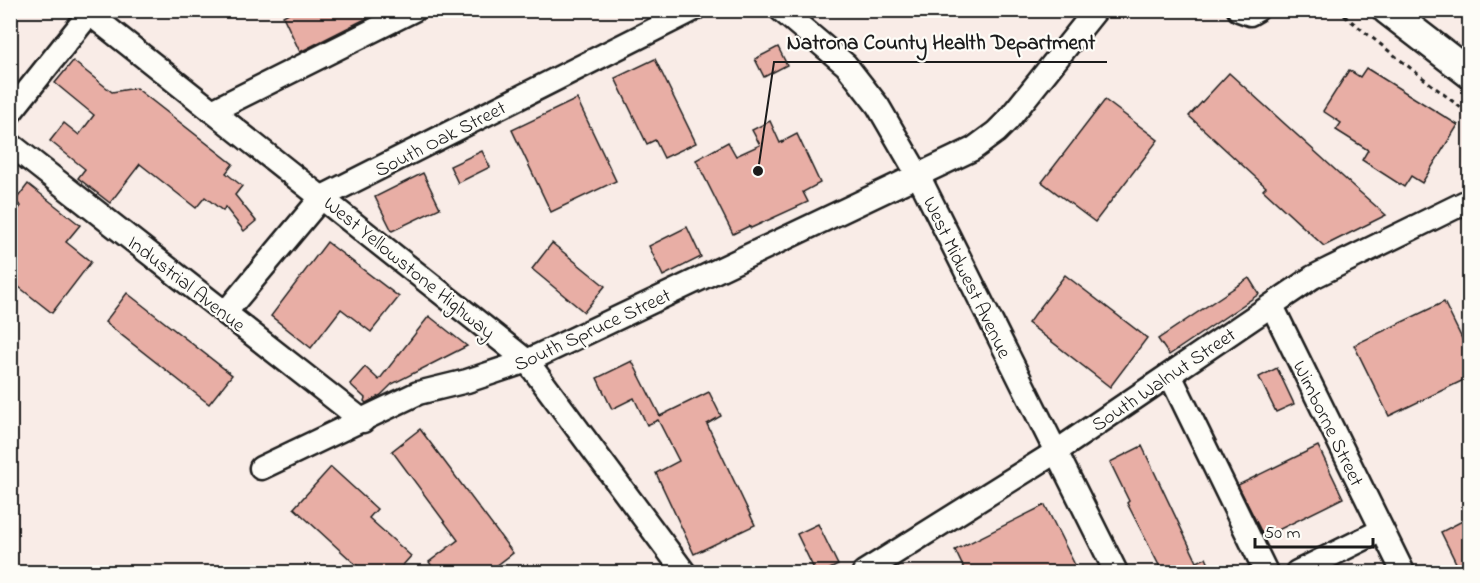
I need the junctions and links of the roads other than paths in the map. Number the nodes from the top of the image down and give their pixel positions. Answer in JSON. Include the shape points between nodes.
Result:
{"nodes":[{"id":1,"x":414,"y":10,"type":"edge"},
{"id":2,"x":693,"y":10,"type":"edge"},
{"id":3,"x":781,"y":10,"type":"edge"},
{"id":4,"x":1096,"y":10,"type":"edge"},
{"id":5,"x":1239,"y":10,"type":"edge"},
{"id":6,"x":1257,"y":10,"type":"edge"},
{"id":7,"x":1387,"y":10,"type":"edge"},
{"id":8,"x":91,"y":12,"type":"edge"},
{"id":9,"x":1464,"y":64,"type":"edge"},
{"id":10,"x":212,"y":111,"type":"junction"},
{"id":11,"x":10,"y":113,"type":"edge"},
{"id":12,"x":10,"y":144,"type":"edge"},
{"id":13,"x":918,"y":175,"type":"junction"},
{"id":14,"x":322,"y":197,"type":"junction"},
{"id":15,"x":1470,"y":200,"type":"edge"},
{"id":16,"x":1272,"y":306,"type":"junction"},
{"id":17,"x":225,"y":313,"type":"junction"},
{"id":18,"x":527,"y":361,"type":"junction"},
{"id":19,"x":1170,"y":375,"type":"junction"},
{"id":20,"x":363,"y":421,"type":"junction"},
{"id":21,"x":1054,"y":453,"type":"junction"},
{"id":22,"x":261,"y":468,"type":"dead end"},
{"id":23,"x":1382,"y":530,"type":"junction"},
{"id":24,"x":684,"y":573,"type":"edge"},
{"id":25,"x":864,"y":573,"type":"edge"},
{"id":26,"x":1116,"y":573,"type":"edge"},
{"id":27,"x":1266,"y":573,"type":"edge"},
{"id":28,"x":1297,"y":573,"type":"edge"},
{"id":29,"x":1403,"y":573,"type":"edge"}],
"edges":[{"from":1,"to":10,"type":"street"},
{"from":2,"to":14,"type":"street","name":"South Oak Street"},
{"from":3,"to":13,"type":"street","name":"West Midwest Avenue","via":[[846,65],[868,91]]},
{"from":4,"to":13,"type":"street","name":"South Spruce Street","via":[[996,132],[973,149]]},
{"from":5,"to":6,"type":"street","via":[[1250,14]]},
{"from":7,"to":9,"type":"main road"},
{"from":8,"to":10,"type":"street","name":"West Yellowstone Highway"},
{"from":8,"to":11,"type":"street"},
{"from":10,"to":14,"type":"street","name":"West Yellowstone Highway"},
{"from":12,"to":17,"type":"street","name":"Industrial Avenue"},
{"from":13,"to":18,"type":"street","name":"South Spruce Street"},
{"from":13,"to":21,"type":"street","name":"West Midwest Avenue"},
{"from":14,"to":17,"type":"street","name":"South Oak Street"},
{"from":14,"to":18,"type":"street","name":"West Yellowstone Highway"},
{"from":15,"to":16,"type":"street","name":"South Walnut Street","via":[[1313,277]]},
{"from":16,"to":19,"type":"street","name":"South Walnut Street"},
{"from":16,"to":23,"type":"street","name":"Wimborne Street"},
{"from":17,"to":20,"type":"street","name":"Industrial Avenue"},
{"from":18,"to":20,"type":"street","name":"South Spruce Street","via":[[418,393]]},
{"from":18,"to":24,"type":"street","name":"West Yellowstone Highway"},
{"from":19,"to":21,"type":"street","name":"South Walnut Street"},
{"from":19,"to":27,"type":"street"},
{"from":20,"to":22,"type":"street","name":"South Spruce Street"},
{"from":21,"to":25,"type":"street","name":"South Walnut Street"},
{"from":21,"to":26,"type":"street","name":"West Midwest Avenue"},
{"from":23,"to":28,"type":"street"},
{"from":23,"to":29,"type":"street","name":"Wimborne Street"}]}
